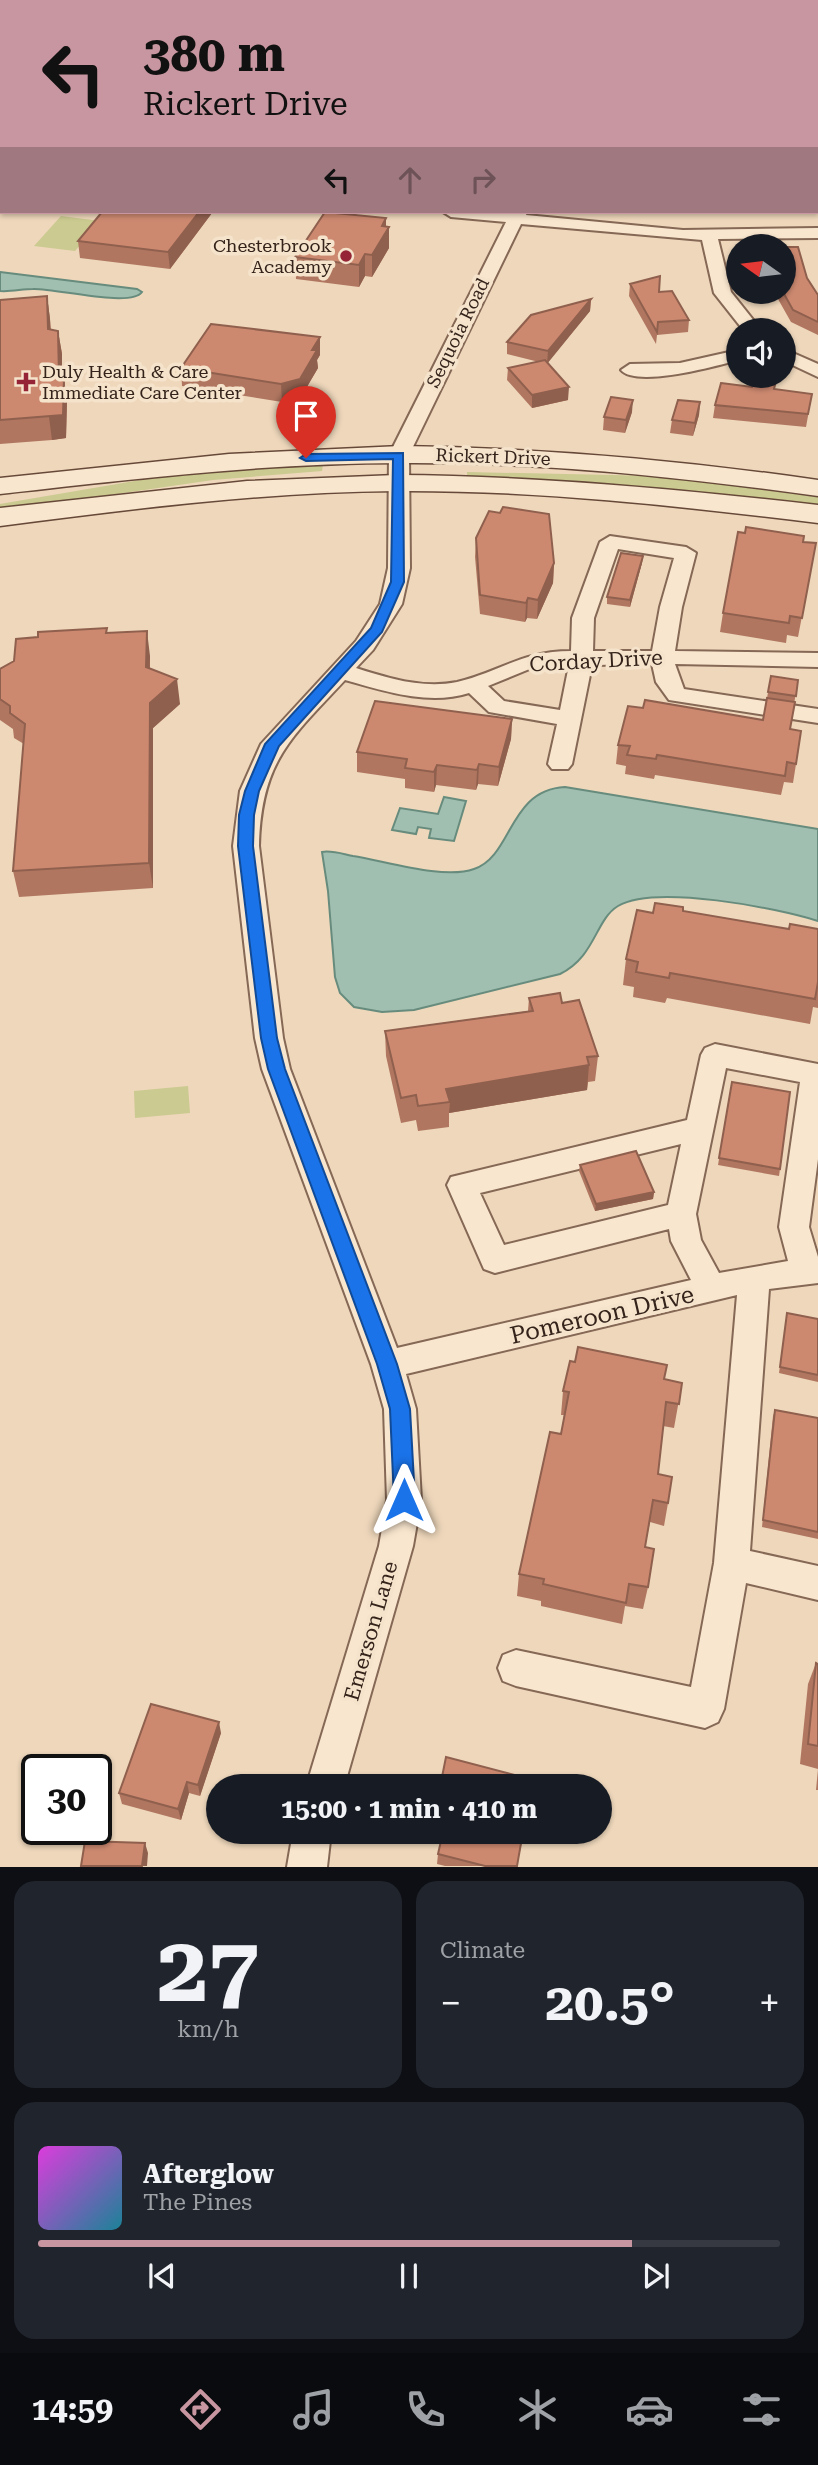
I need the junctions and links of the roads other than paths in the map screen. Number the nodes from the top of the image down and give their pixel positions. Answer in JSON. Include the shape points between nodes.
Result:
{"nodes":[{"id":1,"x":495,"y":214,"type":"edge"},
{"id":2,"x":517,"y":215,"type":"edge"},
{"id":3,"x":818,"y":233,"type":"edge"},
{"id":4,"x":709,"y":236,"type":"junction"},
{"id":5,"x":741,"y":318,"type":"edge"},
{"id":6,"x":726,"y":358,"type":"edge"},
{"id":7,"x":796,"y":360,"type":"edge"},
{"id":8,"x":630,"y":370,"type":"dead end"},
{"id":9,"x":818,"y":371,"type":"edge"},
{"id":10,"x":399,"y":469,"type":"junction"},
{"id":11,"x":0,"y":486,"type":"edge"},
{"id":12,"x":818,"y":488,"type":"edge"},
{"id":13,"x":818,"y":514,"type":"edge"},
{"id":14,"x":0,"y":517,"type":"edge"},
{"id":15,"x":582,"y":658,"type":"junction"},
{"id":16,"x":661,"y":658,"type":"junction"},
{"id":17,"x":818,"y":660,"type":"edge"},
{"id":18,"x":340,"y":671,"type":"junction"},
{"id":19,"x":473,"y":684,"type":"junction"},
{"id":20,"x":818,"y":716,"type":"edge"},
{"id":21,"x":569,"y":719,"type":"junction"},
{"id":22,"x":561,"y":764,"type":"dead end"},
{"id":23,"x":699,"y":1128,"type":"junction"},
{"id":24,"x":681,"y":1214,"type":"junction"},
{"id":25,"x":812,"y":1271,"type":"edge"},
{"id":26,"x":754,"y":1278,"type":"junction"},
{"id":27,"x":712,"y":1289,"type":"junction"},
{"id":28,"x":387,"y":1364,"type":"junction"},
{"id":29,"x":732,"y":1563,"type":"junction"},
{"id":30,"x":818,"y":1583,"type":"edge"},
{"id":31,"x":516,"y":1668,"type":"dead end"},
{"id":32,"x":329,"y":1774,"type":"edge"},
{"id":33,"x":310,"y":1844,"type":"edge"},
{"id":34,"x":307,"y":1867,"type":"edge"}],
"edges":[{"from":1,"to":2,"type":"street"},
{"from":2,"to":4,"type":"street"},
{"from":2,"to":10,"type":"street","name":"Sequoia Road"},
{"from":3,"to":4,"type":"street"},
{"from":4,"to":5,"type":"street","via":[[723,293]]},
{"from":6,"to":8,"type":"street","via":[[680,369]]},
{"from":7,"to":9,"type":"street"},
{"from":10,"to":11,"type":"street","name":"Rickert Drive","via":[[193,464]]},
{"from":10,"to":12,"type":"street","name":"Rickert Drive","via":[[461,455],[613,463]]},
{"from":10,"to":13,"type":"street","name":"Rickert Drive"},
{"from":10,"to":14,"type":"street","name":"Rickert Drive"},
{"from":10,"to":18,"type":"street","name":"Emerson Lane","via":[[399,568],[391,604],[371,637]]},
{"from":15,"to":16,"type":"street","name":"Corday Drive"},
{"from":15,"to":16,"type":"street","via":[[583,618],[610,542],[686,554]]},
{"from":15,"to":19,"type":"street","name":"Corday Drive","via":[[528,662]]},
{"from":15,"to":21,"type":"street"},
{"from":16,"to":17,"type":"street","name":"Corday Drive"},
{"from":16,"to":20,"type":"street","via":[[668,687],[677,695]]},
{"from":18,"to":19,"type":"street","name":"Corday Drive","via":[[420,690]]},
{"from":18,"to":28,"type":"street","name":"Emerson Lane","via":[[273,744],[252,791],[246,846],[276,1069]]},
{"from":19,"to":21,"type":"street","via":[[497,707]]},
{"from":21,"to":22,"type":"street"},
{"from":23,"to":24,"type":"street"},
{"from":23,"to":24,"type":"street","via":[[462,1185],[495,1261]]},
{"from":23,"to":25,"type":"street","via":[[715,1055],[815,1074],[794,1227]]},
{"from":24,"to":27,"type":"street","via":[[686,1241]]},
{"from":25,"to":26,"type":"street","name":"Pomeroon Drive"},
{"from":26,"to":27,"type":"street","name":"Pomeroon Drive"},
{"from":26,"to":29,"type":"street"},
{"from":27,"to":28,"type":"street","name":"Pomeroon Drive"},
{"from":28,"to":32,"type":"street","name":"Emerson Lane","via":[[400,1409],[404,1500],[396,1546]]},
{"from":29,"to":30,"type":"street"},
{"from":29,"to":31,"type":"street","via":[[705,1709]]},
{"from":33,"to":34,"type":"street"}]}
